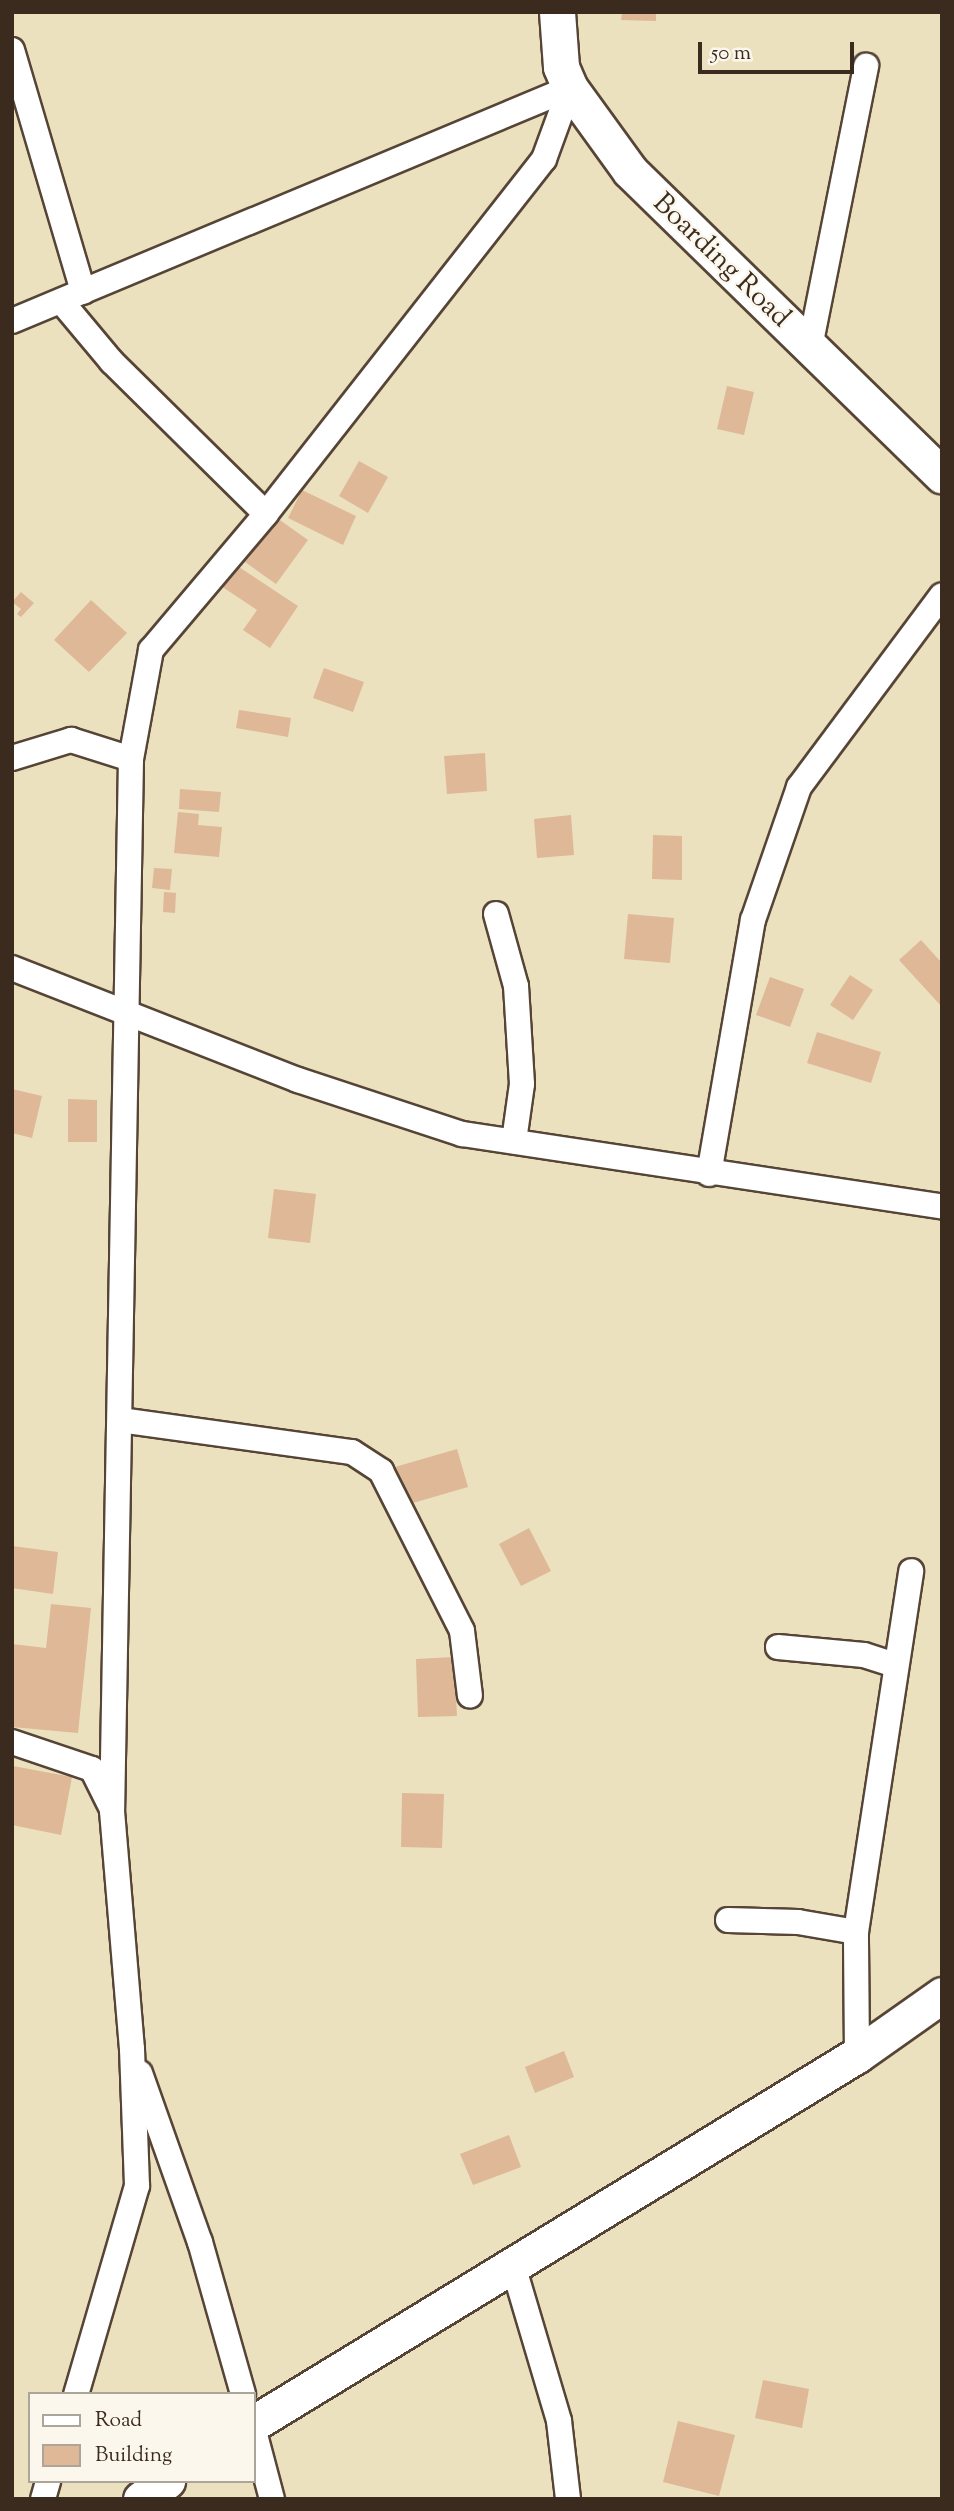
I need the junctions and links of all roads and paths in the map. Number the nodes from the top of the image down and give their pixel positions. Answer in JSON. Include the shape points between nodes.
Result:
{"nodes":[{"id":1,"x":557,"y":12,"type":"edge"},
{"id":2,"x":12,"y":50,"type":"edge"},
{"id":3,"x":866,"y":66,"type":"dead end"},
{"id":4,"x":570,"y":88,"type":"junction"},
{"id":5,"x":18,"y":89,"type":"edge"},
{"id":6,"x":72,"y":296,"type":"junction"},
{"id":7,"x":12,"y":321,"type":"edge"},
{"id":8,"x":810,"y":347,"type":"junction"},
{"id":9,"x":942,"y":476,"type":"edge"},
{"id":10,"x":267,"y":514,"type":"junction"},
{"id":11,"x":942,"y":595,"type":"edge"},
{"id":12,"x":12,"y":758,"type":"edge"},
{"id":13,"x":131,"y":759,"type":"junction"},
{"id":14,"x":496,"y":914,"type":"dead end"},
{"id":15,"x":12,"y":968,"type":"edge"},
{"id":16,"x":130,"y":1011,"type":"junction"},
{"id":17,"x":514,"y":1141,"type":"junction"},
{"id":18,"x":709,"y":1174,"type":"junction"},
{"id":19,"x":942,"y":1207,"type":"edge"},
{"id":20,"x":120,"y":1420,"type":"junction"},
{"id":21,"x":911,"y":1571,"type":"dead end"},
{"id":22,"x":778,"y":1647,"type":"dead end"},
{"id":23,"x":895,"y":1664,"type":"junction"},
{"id":24,"x":470,"y":1696,"type":"dead end"},
{"id":25,"x":12,"y":1742,"type":"edge"},
{"id":26,"x":112,"y":1811,"type":"junction"},
{"id":27,"x":728,"y":1920,"type":"dead end"},
{"id":28,"x":856,"y":1932,"type":"junction"},
{"id":29,"x":942,"y":1995,"type":"edge"},
{"id":30,"x":132,"y":2049,"type":"junction"},
{"id":31,"x":857,"y":2056,"type":"junction"},
{"id":32,"x":512,"y":2262,"type":"junction"},
{"id":33,"x":77,"y":2392,"type":"edge"},
{"id":34,"x":242,"y":2392,"type":"edge"},
{"id":35,"x":256,"y":2422,"type":"edge"},
{"id":36,"x":256,"y":2439,"type":"edge"},
{"id":37,"x":164,"y":2483,"type":"edge"},
{"id":38,"x":141,"y":2499,"type":"edge"},
{"id":39,"x":272,"y":2499,"type":"edge"},
{"id":40,"x":568,"y":2499,"type":"edge"}],
"edges":[{"from":1,"to":4,"type":"main road","name":"Boarding Road","via":[[561,67]]},
{"from":2,"to":5,"type":"street"},
{"from":3,"to":8,"type":"street"},
{"from":4,"to":6,"type":"street"},
{"from":4,"to":8,"type":"main road","name":"Boarding Road","via":[[630,171]]},
{"from":4,"to":10,"type":"street","via":[[544,159]]},
{"from":5,"to":6,"type":"street"},
{"from":6,"to":7,"type":"street"},
{"from":6,"to":10,"type":"street","via":[[112,362]]},
{"from":8,"to":9,"type":"main road","name":"Boarding Road"},
{"from":10,"to":13,"type":"street","via":[[151,650]]},
{"from":11,"to":18,"type":"street","via":[[799,787],[753,920]]},
{"from":12,"to":13,"type":"street","via":[[71,740]]},
{"from":13,"to":16,"type":"street"},
{"from":14,"to":17,"type":"street","via":[[516,986],[522,1084]]},
{"from":15,"to":16,"type":"street"},
{"from":16,"to":17,"type":"street","via":[[298,1080],[462,1133]]},
{"from":16,"to":20,"type":"street"},
{"from":17,"to":18,"type":"street"},
{"from":18,"to":19,"type":"street"},
{"from":20,"to":24,"type":"street","via":[[352,1452],[381,1471],[462,1631]]},
{"from":20,"to":26,"type":"street"},
{"from":21,"to":23,"type":"street"},
{"from":22,"to":23,"type":"street","via":[[863,1654]]},
{"from":23,"to":28,"type":"street"},
{"from":25,"to":26,"type":"street","via":[[92,1769]]},
{"from":26,"to":30,"type":"street"},
{"from":27,"to":28,"type":"street","via":[[798,1922]]},
{"from":28,"to":31,"type":"street"},
{"from":29,"to":31,"type":"main road"},
{"from":30,"to":33,"type":"street","via":[[137,2186]]},
{"from":30,"to":34,"type":"street","via":[[200,2242]]},
{"from":31,"to":32,"type":"main road"},
{"from":32,"to":35,"type":"main road"},
{"from":32,"to":40,"type":"street","via":[[559,2421]]},
{"from":36,"to":39,"type":"street"},
{"from":37,"to":38,"type":"main road"}]}
